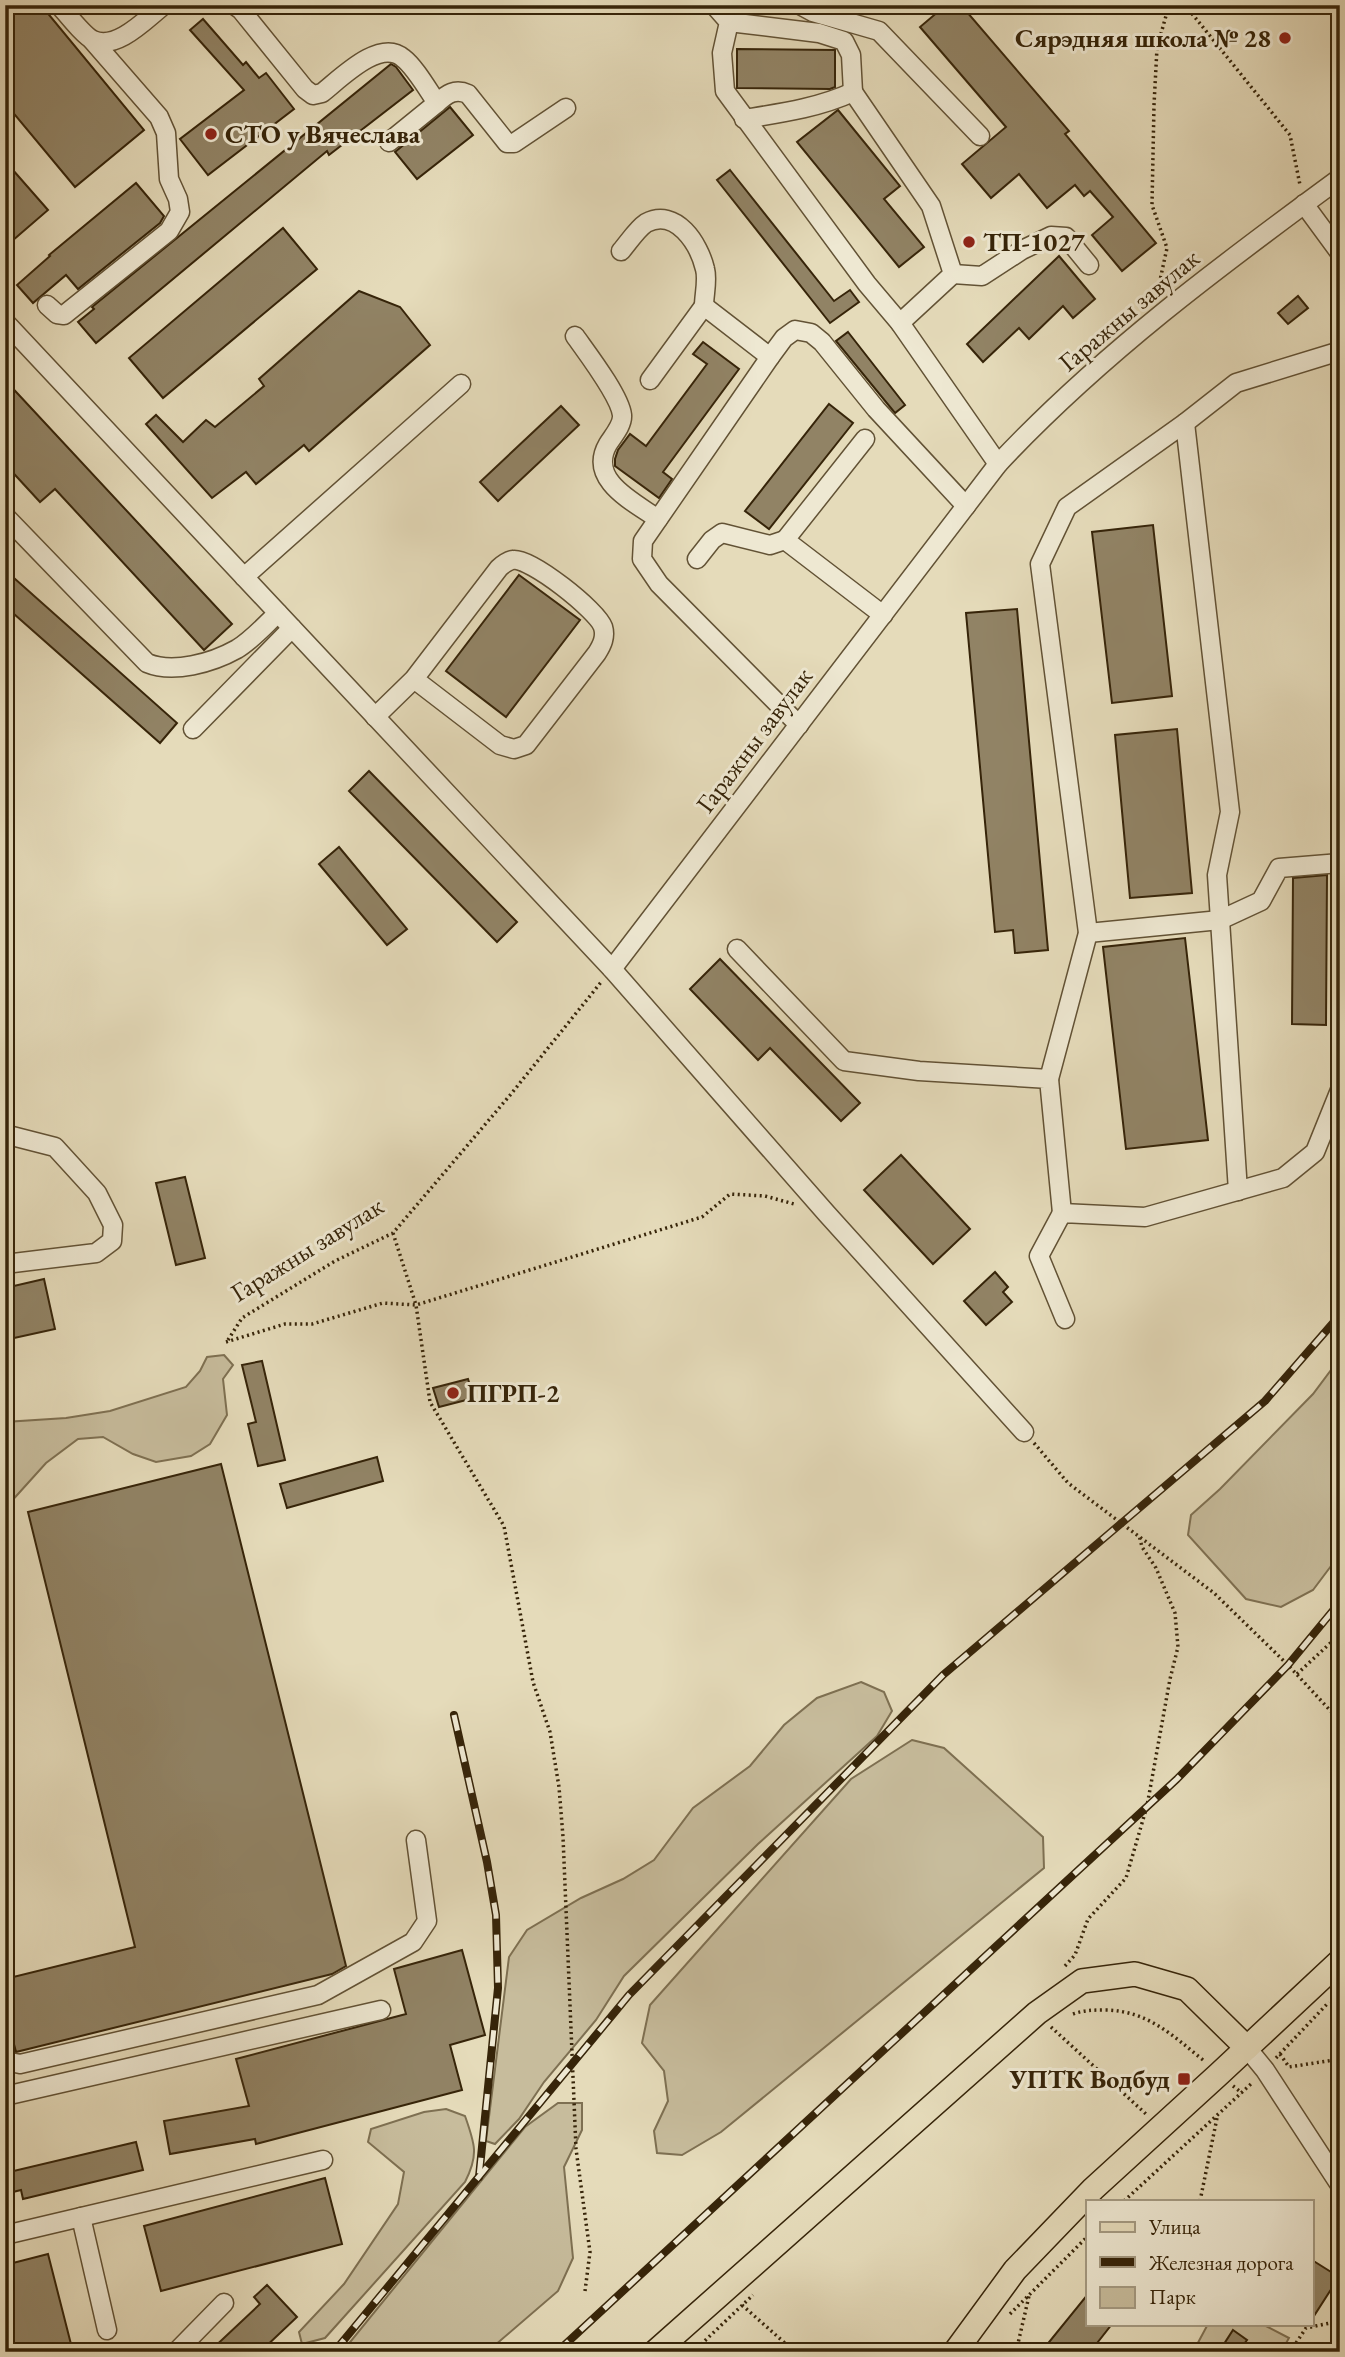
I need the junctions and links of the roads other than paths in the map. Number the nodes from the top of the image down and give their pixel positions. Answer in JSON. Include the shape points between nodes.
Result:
{"nodes":[{"id":1,"x":59,"y":5,"type":"edge"},
{"id":2,"x":164,"y":5,"type":"edge"},
{"id":3,"x":234,"y":5,"type":"edge"},
{"id":4,"x":714,"y":5,"type":"edge"},
{"id":5,"x":800,"y":5,"type":"edge"},
{"id":6,"x":729,"y":22,"type":"junction"},
{"id":7,"x":92,"y":40,"type":"junction"},
{"id":8,"x":853,"y":92,"type":"junction"},
{"id":9,"x":437,"y":103,"type":"junction"},
{"id":10,"x":566,"y":108,"type":"dead end"},
{"id":11,"x":744,"y":118,"type":"junction"},
{"id":12,"x":980,"y":136,"type":"dead end"},
{"id":13,"x":389,"y":142,"type":"dead end"},
{"id":14,"x":1340,"y":178,"type":"edge"},
{"id":15,"x":1304,"y":204,"type":"junction"},
{"id":16,"x":621,"y":251,"type":"dead end"},
{"id":17,"x":1340,"y":253,"type":"edge"},
{"id":18,"x":1088,"y":265,"type":"dead end"},
{"id":19,"x":953,"y":274,"type":"junction"},
{"id":20,"x":47,"y":305,"type":"dead end"},
{"id":21,"x":704,"y":306,"type":"junction"},
{"id":22,"x":5,"y":322,"type":"edge"},
{"id":23,"x":900,"y":323,"type":"junction"},
{"id":24,"x":575,"y":336,"type":"dead end"},
{"id":25,"x":1340,"y":351,"type":"edge"},
{"id":26,"x":770,"y":357,"type":"junction"},
{"id":27,"x":650,"y":380,"type":"dead end"},
{"id":28,"x":461,"y":384,"type":"dead end"},
{"id":29,"x":1185,"y":423,"type":"junction"},
{"id":30,"x":864,"y":439,"type":"dead end"},
{"id":31,"x":998,"y":464,"type":"junction"},
{"id":32,"x":966,"y":506,"type":"junction"},
{"id":33,"x":5,"y":516,"type":"edge"},
{"id":34,"x":658,"y":519,"type":"junction"},
{"id":35,"x":785,"y":540,"type":"junction"},
{"id":36,"x":697,"y":559,"type":"dead end"},
{"id":37,"x":244,"y":577,"type":"junction"},
{"id":38,"x":278,"y":613,"type":"junction"},
{"id":39,"x":883,"y":615,"type":"junction"},
{"id":40,"x":292,"y":628,"type":"junction"},
{"id":41,"x":414,"y":679,"type":"junction"},
{"id":42,"x":375,"y":716,"type":"junction"},
{"id":43,"x":799,"y":725,"type":"junction"},
{"id":44,"x":192,"y":729,"type":"dead end"},
{"id":45,"x":1340,"y":863,"type":"edge"},
{"id":46,"x":1220,"y":920,"type":"junction"},
{"id":47,"x":1088,"y":933,"type":"junction"},
{"id":48,"x":737,"y":949,"type":"dead end"},
{"id":49,"x":612,"y":969,"type":"junction"},
{"id":50,"x":1049,"y":1079,"type":"junction"},
{"id":51,"x":1340,"y":1090,"type":"edge"},
{"id":52,"x":5,"y":1137,"type":"edge"},
{"id":53,"x":1238,"y":1191,"type":"junction"},
{"id":54,"x":1062,"y":1213,"type":"junction"},
{"id":55,"x":5,"y":1265,"type":"edge"},
{"id":56,"x":1065,"y":1319,"type":"dead end"},
{"id":57,"x":1024,"y":1432,"type":"road end"},
{"id":58,"x":416,"y":1840,"type":"dead end"},
{"id":59,"x":1340,"y":1961,"type":"edge"},
{"id":60,"x":381,"y":2010,"type":"dead end"},
{"id":61,"x":1247,"y":2048,"type":"junction"},
{"id":62,"x":5,"y":2061,"type":"edge"},
{"id":63,"x":5,"y":2096,"type":"edge"},
{"id":64,"x":323,"y":2160,"type":"dead end"},
{"id":65,"x":1340,"y":2185,"type":"edge"},
{"id":66,"x":81,"y":2217,"type":"junction"},
{"id":67,"x":5,"y":2235,"type":"edge"},
{"id":68,"x":224,"y":2304,"type":"dead end"},
{"id":69,"x":107,"y":2330,"type":"dead end"},
{"id":70,"x":176,"y":2352,"type":"edge"},
{"id":71,"x":656,"y":2352,"type":"edge"},
{"id":72,"x":955,"y":2352,"type":"edge"}],
"edges":[{"from":1,"to":7,"type":"street"},
{"from":2,"to":7,"type":"street","via":[[123,36],[107,42]]},
{"from":3,"to":9,"type":"street","via":[[313,95],[375,53],[387,51],[403,57]]},
{"from":4,"to":6,"type":"street"},
{"from":5,"to":12,"type":"street","via":[[879,31]]},
{"from":6,"to":8,"type":"street","via":[[819,33],[844,41],[851,55]]},
{"from":6,"to":11,"type":"street","via":[[722,53],[724,91]]},
{"from":7,"to":20,"type":"street","via":[[159,117],[166,134],[169,179],[180,212],[169,231],[65,315]]},
{"from":8,"to":11,"type":"street","via":[[830,103]]},
{"from":8,"to":19,"type":"street","via":[[930,206]]},
{"from":9,"to":10,"type":"street","via":[[449,93],[468,94],[507,144],[514,144]]},
{"from":9,"to":13,"type":"street"},
{"from":11,"to":23,"type":"street"},
{"from":14,"to":15,"type":"street","name":"Гаражны завулак"},
{"from":15,"to":17,"type":"street"},
{"from":15,"to":31,"type":"street","name":"Гаражны завулак","via":[[1152,320],[1044,415]]},
{"from":16,"to":21,"type":"street","via":[[645,224],[661,218],[680,225],[698,246],[706,271]]},
{"from":18,"to":19,"type":"street","via":[[1066,237],[1051,236],[982,276]]},
{"from":19,"to":23,"type":"street"},
{"from":21,"to":26,"type":"street"},
{"from":21,"to":27,"type":"street"},
{"from":22,"to":37,"type":"street"},
{"from":23,"to":31,"type":"street"},
{"from":24,"to":34,"type":"street","via":[[615,396],[622,415],[603,453],[603,472],[612,486]]},
{"from":25,"to":29,"type":"street","via":[[1236,383]]},
{"from":26,"to":32,"type":"street","via":[[796,330],[811,333]]},
{"from":26,"to":34,"type":"street"},
{"from":28,"to":37,"type":"street"},
{"from":29,"to":46,"type":"street","via":[[1230,811],[1217,875]]},
{"from":29,"to":47,"type":"street","via":[[1066,506],[1040,564]]},
{"from":30,"to":35,"type":"street"},
{"from":31,"to":32,"type":"street","name":"Гаражны завулак"},
{"from":32,"to":39,"type":"street","name":"Гаражны завулак"},
{"from":33,"to":38,"type":"street","via":[[147,663],[158,668],[209,661],[236,650]]},
{"from":34,"to":43,"type":"street","via":[[643,541],[642,559],[659,584]]},
{"from":35,"to":36,"type":"street","via":[[770,545],[722,533]]},
{"from":35,"to":39,"type":"street"},
{"from":37,"to":38,"type":"street"},
{"from":38,"to":40,"type":"street"},
{"from":39,"to":43,"type":"street","name":"Гаражны завулак"},
{"from":40,"to":42,"type":"street"},
{"from":40,"to":44,"type":"street"},
{"from":41,"to":41,"type":"street","via":[[499,568],[513,560],[528,562],[594,611],[604,628],[604,641],[597,653],[526,745],[514,749],[500,745]]},
{"from":41,"to":42,"type":"street"},
{"from":42,"to":49,"type":"street"},
{"from":43,"to":49,"type":"street","name":"Гаражны завулак"},
{"from":45,"to":46,"type":"street","via":[[1279,868],[1261,901]]},
{"from":46,"to":47,"type":"street"},
{"from":46,"to":53,"type":"street"},
{"from":47,"to":50,"type":"street"},
{"from":48,"to":50,"type":"street","via":[[844,1061]]},
{"from":49,"to":57,"type":"street"},
{"from":50,"to":54,"type":"street"},
{"from":51,"to":53,"type":"street","via":[[1315,1152],[1283,1178]]},
{"from":52,"to":55,"type":"street","via":[[55,1147],[97,1193],[113,1225],[112,1241],[96,1252]]},
{"from":53,"to":54,"type":"street","via":[[1144,1217]]},
{"from":54,"to":56,"type":"street","via":[[1039,1256]]},
{"from":58,"to":62,"type":"street","via":[[427,1922],[413,1942],[318,1996],[20,2064]]},
{"from":59,"to":61,"type":"main road"},
{"from":60,"to":63,"type":"street"},
{"from":61,"to":65,"type":"street"},
{"from":61,"to":71,"type":"main road","via":[[1187,1989],[1135,1974],[1082,1982],[1037,2013]]},
{"from":61,"to":72,"type":"main road","via":[[1093,2189],[1015,2270]]},
{"from":64,"to":66,"type":"street"},
{"from":66,"to":67,"type":"street"},
{"from":66,"to":69,"type":"street"},
{"from":68,"to":70,"type":"street"}]}
